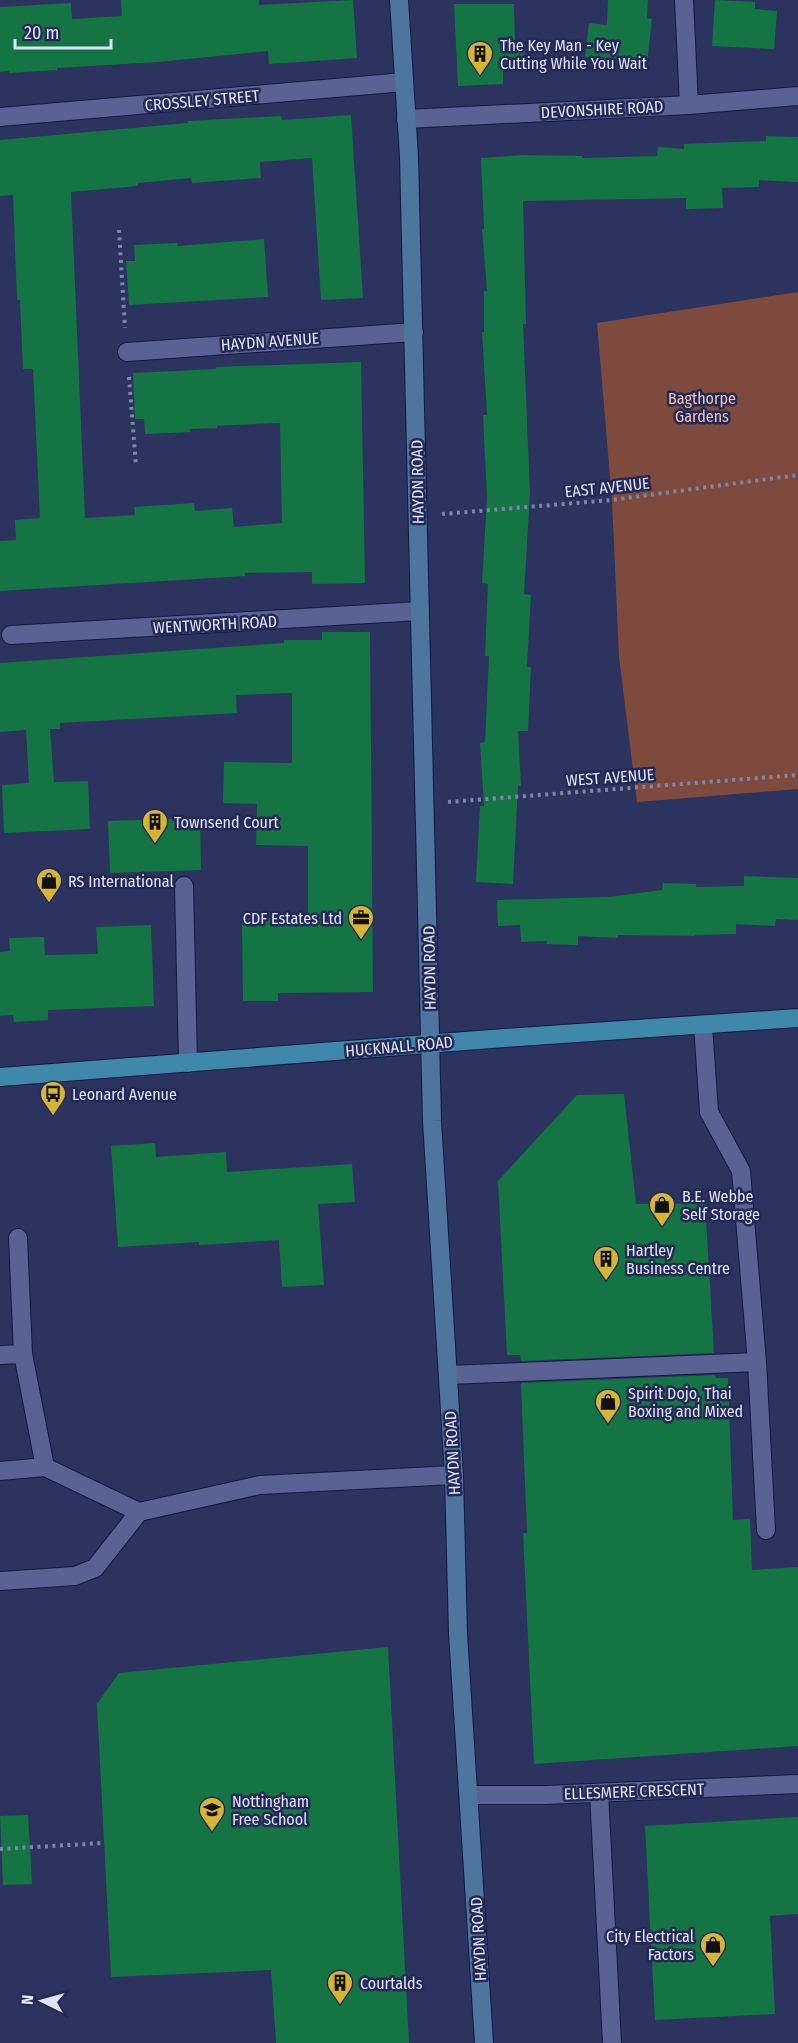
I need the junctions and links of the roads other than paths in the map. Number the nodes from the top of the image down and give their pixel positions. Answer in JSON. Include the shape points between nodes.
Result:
{"nodes":[{"id":1,"x":399,"y":0,"type":"edge"},
{"id":2,"x":684,"y":0,"type":"edge"},
{"id":3,"x":404,"y":82,"type":"junction"},
{"id":4,"x":798,"y":96,"type":"edge"},
{"id":5,"x":689,"y":105,"type":"junction"},
{"id":6,"x":0,"y":117,"type":"edge"},
{"id":7,"x":406,"y":119,"type":"junction"},
{"id":8,"x":414,"y":332,"type":"junction"},
{"id":9,"x":127,"y":352,"type":"dead end"},
{"id":10,"x":420,"y":612,"type":"junction"},
{"id":11,"x":11,"y":635,"type":"dead end"},
{"id":12,"x":184,"y":886,"type":"dead end"},
{"id":13,"x":798,"y":1018,"type":"edge"},
{"id":14,"x":703,"y":1025,"type":"junction"},
{"id":15,"x":430,"y":1044,"type":"junction"},
{"id":16,"x":188,"y":1063,"type":"junction"},
{"id":17,"x":0,"y":1077,"type":"edge"},
{"id":18,"x":18,"y":1238,"type":"dead end"},
{"id":19,"x":23,"y":1354,"type":"junction"},
{"id":20,"x":0,"y":1355,"type":"edge"},
{"id":21,"x":757,"y":1362,"type":"junction"},
{"id":22,"x":448,"y":1375,"type":"junction"},
{"id":23,"x":45,"y":1467,"type":"junction"},
{"id":24,"x":0,"y":1471,"type":"edge"},
{"id":25,"x":454,"y":1475,"type":"junction"},
{"id":26,"x":139,"y":1512,"type":"junction"},
{"id":27,"x":766,"y":1530,"type":"dead end"},
{"id":28,"x":0,"y":1581,"type":"edge"},
{"id":29,"x":798,"y":1784,"type":"edge"},
{"id":30,"x":599,"y":1793,"type":"junction"},
{"id":31,"x":469,"y":1795,"type":"junction"},
{"id":32,"x":484,"y":2043,"type":"edge"},
{"id":33,"x":612,"y":2043,"type":"edge"}],
"edges":[{"from":1,"to":3,"type":"street","name":"HAYDN ROAD"},
{"from":2,"to":5,"type":"street"},
{"from":3,"to":6,"type":"street","name":"CROSSLEY STREET"},
{"from":3,"to":7,"type":"street","name":"HAYDN ROAD"},
{"from":4,"to":5,"type":"street","name":"DEVONSHIRE ROAD"},
{"from":5,"to":7,"type":"street","name":"DEVONSHIRE ROAD"},
{"from":7,"to":8,"type":"street","name":"HAYDN ROAD"},
{"from":8,"to":9,"type":"street","name":"HAYDN AVENUE"},
{"from":8,"to":10,"type":"street","name":"HAYDN ROAD"},
{"from":10,"to":11,"type":"street","name":"WENTWORTH ROAD"},
{"from":10,"to":15,"type":"street","name":"HAYDN ROAD"},
{"from":12,"to":16,"type":"street"},
{"from":13,"to":14,"type":"main road","name":"HUCKNALL ROAD"},
{"from":14,"to":15,"type":"main road","name":"HUCKNALL ROAD"},
{"from":14,"to":21,"type":"street","via":[[709,1112],[741,1171]]},
{"from":15,"to":16,"type":"main road","name":"HUCKNALL ROAD"},
{"from":15,"to":22,"type":"street","name":"HAYDN ROAD","via":[[432,1137]]},
{"from":16,"to":17,"type":"main road","name":"HUCKNALL ROAD"},
{"from":18,"to":19,"type":"street"},
{"from":19,"to":20,"type":"street"},
{"from":19,"to":23,"type":"street"},
{"from":21,"to":22,"type":"street"},
{"from":21,"to":27,"type":"street"},
{"from":22,"to":25,"type":"street","name":"HAYDN ROAD"},
{"from":23,"to":24,"type":"street"},
{"from":23,"to":26,"type":"street"},
{"from":25,"to":26,"type":"street","via":[[260,1485]]},
{"from":25,"to":31,"type":"street","name":"HAYDN ROAD","via":[[458,1634]]},
{"from":26,"to":28,"type":"street","via":[[95,1568],[75,1576]]},
{"from":29,"to":30,"type":"street","name":"ELLESMERE CRESCENT"},
{"from":30,"to":31,"type":"street","name":"ELLESMERE CRESCENT"},
{"from":30,"to":33,"type":"street"},
{"from":31,"to":32,"type":"street","name":"HAYDN ROAD"}]}
